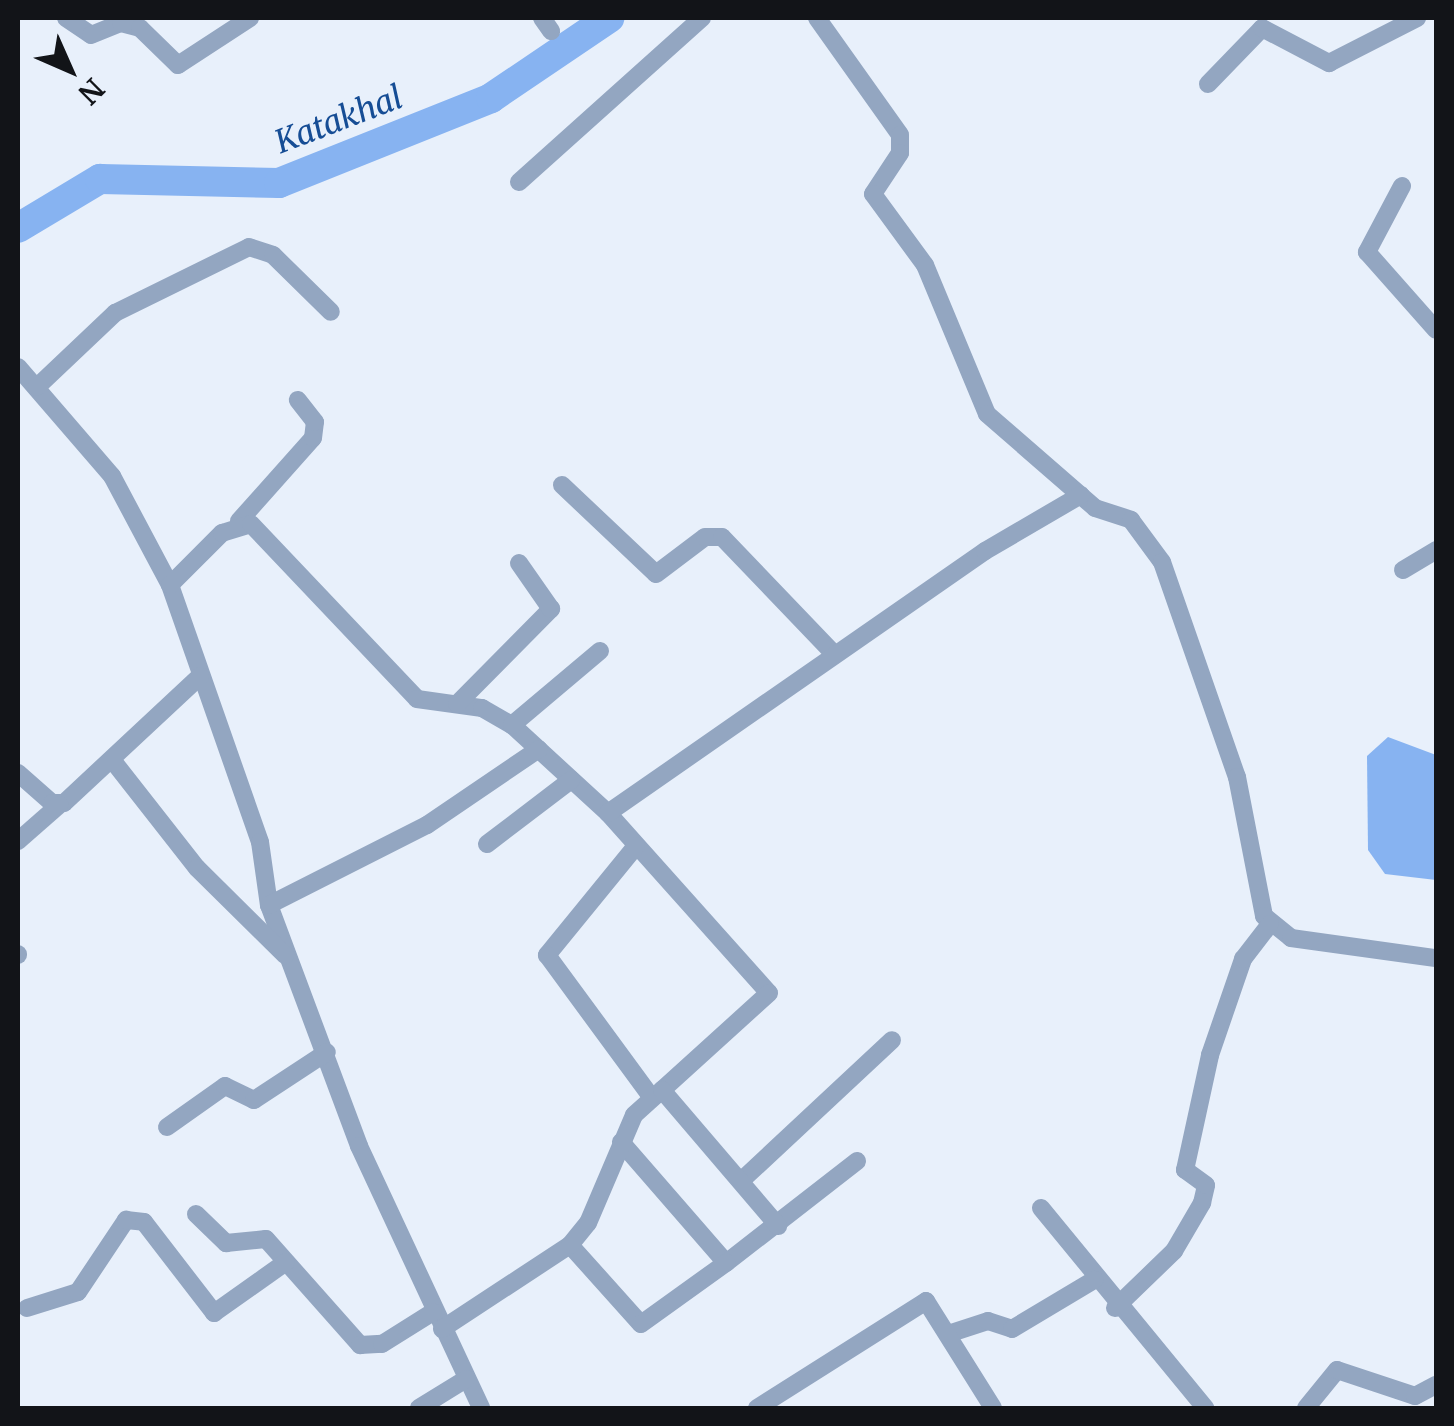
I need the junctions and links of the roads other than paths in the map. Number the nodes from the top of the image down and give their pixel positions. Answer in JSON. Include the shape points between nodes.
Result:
{"nodes":[{"id":1,"x":66,"y":18,"type":"edge"},
{"id":2,"x":250,"y":18,"type":"edge"},
{"id":3,"x":702,"y":18,"type":"edge"},
{"id":4,"x":818,"y":18,"type":"edge"},
{"id":5,"x":1417,"y":18,"type":"edge"},
{"id":6,"x":1208,"y":84,"type":"dead end"},
{"id":7,"x":519,"y":182,"type":"dead end"},
{"id":8,"x":1402,"y":186,"type":"dead end"},
{"id":9,"x":331,"y":312,"type":"dead end"},
{"id":10,"x":1436,"y":330,"type":"edge"},
{"id":11,"x":18,"y":367,"type":"edge"},
{"id":12,"x":37,"y":387,"type":"junction"},
{"id":13,"x":298,"y":400,"type":"dead end"},
{"id":14,"x":562,"y":485,"type":"dead end"},
{"id":15,"x":1081,"y":495,"type":"junction"},
{"id":16,"x":238,"y":521,"type":"junction"},
{"id":17,"x":1436,"y":550,"type":"edge"},
{"id":18,"x":518,"y":563,"type":"dead end"},
{"id":19,"x":1404,"y":570,"type":"dead end"},
{"id":20,"x":170,"y":586,"type":"junction"},
{"id":21,"x":600,"y":651,"type":"dead end"},
{"id":22,"x":835,"y":656,"type":"junction"},
{"id":23,"x":200,"y":676,"type":"junction"},
{"id":24,"x":457,"y":704,"type":"junction"},
{"id":25,"x":512,"y":725,"type":"junction"},
{"id":26,"x":539,"y":749,"type":"junction"},
{"id":27,"x":113,"y":761,"type":"junction"},
{"id":28,"x":18,"y":773,"type":"edge"},
{"id":29,"x":571,"y":780,"type":"junction"},
{"id":30,"x":60,"y":805,"type":"junction"},
{"id":31,"x":608,"y":814,"type":"junction"},
{"id":32,"x":18,"y":840,"type":"edge"},
{"id":33,"x":487,"y":844,"type":"dead end"},
{"id":34,"x":636,"y":846,"type":"junction"},
{"id":35,"x":269,"y":905,"type":"junction"},
{"id":36,"x":1270,"y":924,"type":"junction"},
{"id":37,"x":289,"y":958,"type":"junction"},
{"id":38,"x":1436,"y":958,"type":"edge"},
{"id":39,"x":892,"y":1040,"type":"dead end"},
{"id":40,"x":327,"y":1052,"type":"junction"},
{"id":41,"x":656,"y":1092,"type":"junction"},
{"id":42,"x":166,"y":1126,"type":"dead end"},
{"id":43,"x":621,"y":1142,"type":"junction"},
{"id":44,"x":857,"y":1161,"type":"dead end"},
{"id":45,"x":742,"y":1180,"type":"junction"},
{"id":46,"x":1041,"y":1208,"type":"dead end"},
{"id":47,"x":196,"y":1214,"type":"dead end"},
{"id":48,"x":778,"y":1226,"type":"junction"},
{"id":49,"x":570,"y":1245,"type":"junction"},
{"id":50,"x":286,"y":1262,"type":"junction"},
{"id":51,"x":726,"y":1263,"type":"junction"},
{"id":52,"x":1094,"y":1280,"type":"junction"},
{"id":53,"x":27,"y":1308,"type":"dead end"},
{"id":54,"x":1115,"y":1308,"type":"junction"},
{"id":55,"x":438,"y":1320,"type":"junction"},
{"id":56,"x":948,"y":1334,"type":"junction"},
{"id":57,"x":466,"y":1379,"type":"junction"},
{"id":58,"x":1436,"y":1385,"type":"edge"},
{"id":59,"x":419,"y":1408,"type":"edge"},
{"id":60,"x":481,"y":1408,"type":"edge"},
{"id":61,"x":757,"y":1408,"type":"edge"},
{"id":62,"x":993,"y":1408,"type":"edge"},
{"id":63,"x":1205,"y":1408,"type":"edge"},
{"id":64,"x":1306,"y":1408,"type":"edge"}],
"edges":[{"from":1,"to":2,"type":"street","via":[[92,34],[140,28],[178,65]]},
{"from":3,"to":7,"type":"street"},
{"from":4,"to":15,"type":"street","via":[[900,136],[900,153],[872,194],[925,265],[986,414]]},
{"from":5,"to":6,"type":"street","via":[[1322,64],[1262,28]]},
{"from":8,"to":10,"type":"street","via":[[1366,252]]},
{"from":9,"to":12,"type":"street","via":[[273,255],[249,247],[116,313]]},
{"from":11,"to":12,"type":"street"},
{"from":12,"to":20,"type":"street","via":[[112,476]]},
{"from":13,"to":16,"type":"street","via":[[314,422],[313,438]]},
{"from":14,"to":22,"type":"street","via":[[656,574],[705,537],[722,537]]},
{"from":15,"to":22,"type":"street"},
{"from":15,"to":36,"type":"street","via":[[1143,532],[1186,615]]},
{"from":16,"to":20,"type":"street"},
{"from":16,"to":24,"type":"street","via":[[418,699]]},
{"from":17,"to":19,"type":"street"},
{"from":18,"to":24,"type":"street","via":[[551,610]]},
{"from":20,"to":23,"type":"street"},
{"from":21,"to":25,"type":"street"},
{"from":22,"to":31,"type":"street"},
{"from":23,"to":27,"type":"street"},
{"from":23,"to":35,"type":"street","via":[[260,842]]},
{"from":24,"to":25,"type":"street"},
{"from":25,"to":26,"type":"street"},
{"from":26,"to":29,"type":"street"},
{"from":26,"to":35,"type":"street","via":[[427,825]]},
{"from":27,"to":30,"type":"street"},
{"from":27,"to":37,"type":"street","via":[[198,868]]},
{"from":28,"to":30,"type":"street"},
{"from":29,"to":31,"type":"street"},
{"from":29,"to":33,"type":"street"},
{"from":30,"to":32,"type":"street"},
{"from":31,"to":34,"type":"street"},
{"from":34,"to":41,"type":"street","via":[[547,955]]},
{"from":34,"to":41,"type":"street","via":[[768,992]]},
{"from":35,"to":37,"type":"street"},
{"from":36,"to":38,"type":"street","via":[[1359,953]]},
{"from":36,"to":54,"type":"street","via":[[1243,959],[1210,1055],[1184,1170],[1206,1185],[1202,1204],[1174,1251]]},
{"from":37,"to":40,"type":"street"},
{"from":39,"to":45,"type":"street"},
{"from":40,"to":42,"type":"street","via":[[254,1100],[225,1086]]},
{"from":40,"to":55,"type":"street"},
{"from":41,"to":43,"type":"street"},
{"from":41,"to":45,"type":"street"},
{"from":43,"to":49,"type":"street","via":[[588,1224]]},
{"from":43,"to":51,"type":"street"},
{"from":44,"to":48,"type":"street"},
{"from":45,"to":48,"type":"street"},
{"from":46,"to":52,"type":"street"},
{"from":47,"to":50,"type":"street","via":[[226,1242],[258,1234]]},
{"from":48,"to":51,"type":"street"},
{"from":49,"to":51,"type":"street","via":[[641,1324]]},
{"from":49,"to":55,"type":"street"},
{"from":50,"to":53,"type":"street","via":[[214,1313],[144,1222],[126,1220],[78,1292]]},
{"from":50,"to":55,"type":"street","via":[[360,1345],[382,1344]]},
{"from":52,"to":54,"type":"street"},
{"from":52,"to":56,"type":"street","via":[[1012,1329],[988,1321]]},
{"from":54,"to":63,"type":"street"},
{"from":55,"to":57,"type":"street"},
{"from":56,"to":61,"type":"street","via":[[932,1305],[917,1302]]},
{"from":56,"to":62,"type":"street"},
{"from":57,"to":59,"type":"street"},
{"from":57,"to":60,"type":"street"},
{"from":58,"to":64,"type":"street","via":[[1415,1396],[1337,1370]]}]}
